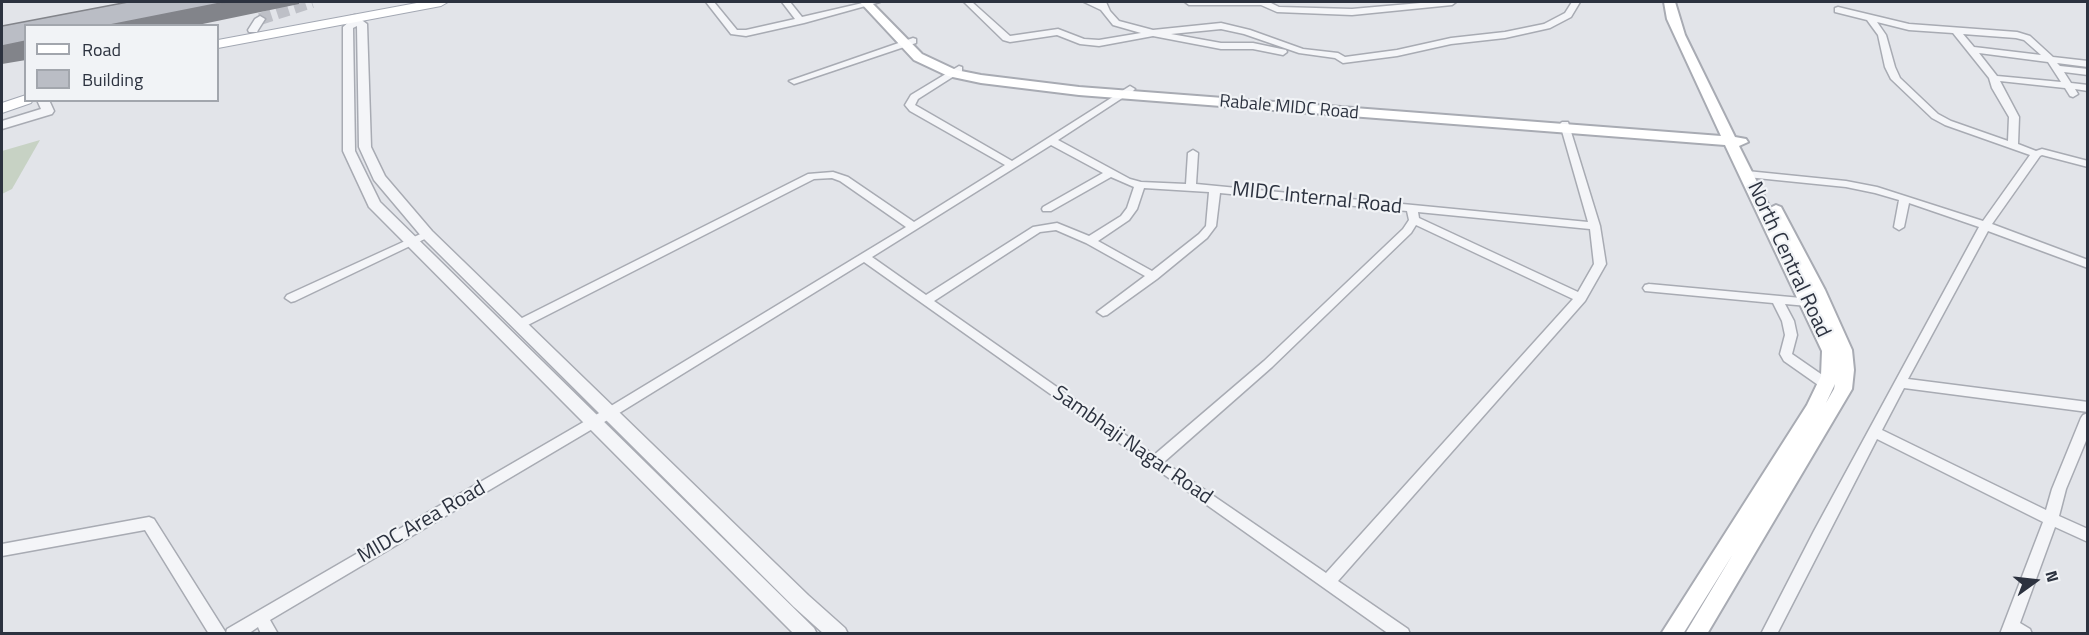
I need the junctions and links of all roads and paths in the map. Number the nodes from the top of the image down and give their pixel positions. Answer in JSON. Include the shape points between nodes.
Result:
{"nodes":[{"id":1,"x":409,"y":2,"type":"edge"},
{"id":2,"x":441,"y":2,"type":"edge"},
{"id":3,"x":710,"y":2,"type":"edge"},
{"id":4,"x":786,"y":2,"type":"edge"},
{"id":5,"x":872,"y":2,"type":"edge"},
{"id":6,"x":968,"y":2,"type":"edge"},
{"id":7,"x":1088,"y":2,"type":"edge"},
{"id":8,"x":1189,"y":2,"type":"edge"},
{"id":9,"x":1452,"y":2,"type":"edge"},
{"id":10,"x":1576,"y":2,"type":"edge"},
{"id":11,"x":1670,"y":2,"type":"edge"},
{"id":12,"x":1677,"y":2,"type":"edge"},
{"id":13,"x":1103,"y":5,"type":"edge"},
{"id":14,"x":1838,"y":10,"type":"dead end"},
{"id":15,"x":1871,"y":19,"type":"junction"},
{"id":16,"x":355,"y":20,"type":"junction"},
{"id":17,"x":801,"y":21,"type":"junction"},
{"id":18,"x":1956,"y":31,"type":"junction"},
{"id":19,"x":1153,"y":33,"type":"junction"},
{"id":20,"x":219,"y":38,"type":"edge"},
{"id":21,"x":909,"y":42,"type":"junction"},
{"id":22,"x":219,"y":45,"type":"edge"},
{"id":23,"x":1974,"y":50,"type":"junction"},
{"id":24,"x":1980,"y":59,"type":"junction"},
{"id":25,"x":1343,"y":60,"type":"junction"},
{"id":26,"x":2053,"y":64,"type":"junction"},
{"id":27,"x":2088,"y":64,"type":"edge"},
{"id":28,"x":956,"y":71,"type":"junction"},
{"id":29,"x":2088,"y":72,"type":"edge"},
{"id":30,"x":1994,"y":78,"type":"junction"},
{"id":31,"x":794,"y":81,"type":"dead end"},
{"id":32,"x":2088,"y":88,"type":"edge"},
{"id":33,"x":2070,"y":90,"type":"junction"},
{"id":34,"x":1126,"y":91,"type":"junction"},
{"id":35,"x":24,"y":94,"type":"edge"},
{"id":36,"x":2,"y":100,"type":"edge"},
{"id":37,"x":24,"y":101,"type":"edge"},
{"id":38,"x":44,"y":102,"type":"edge"},
{"id":39,"x":2,"y":108,"type":"edge"},
{"id":40,"x":357,"y":120,"type":"junction"},
{"id":41,"x":2,"y":125,"type":"edge"},
{"id":42,"x":1565,"y":127,"type":"junction"},
{"id":43,"x":1734,"y":139,"type":"junction"},
{"id":44,"x":1050,"y":140,"type":"junction"},
{"id":45,"x":2013,"y":146,"type":"junction"},
{"id":46,"x":1193,"y":153,"type":"dead end"},
{"id":47,"x":2036,"y":154,"type":"junction"},
{"id":48,"x":2088,"y":164,"type":"edge"},
{"id":49,"x":1012,"y":165,"type":"junction"},
{"id":50,"x":1111,"y":173,"type":"junction"},
{"id":51,"x":1753,"y":175,"type":"junction"},
{"id":52,"x":379,"y":177,"type":"junction"},
{"id":53,"x":363,"y":183,"type":"junction"},
{"id":54,"x":1140,"y":185,"type":"junction"},
{"id":55,"x":1191,"y":187,"type":"junction"},
{"id":56,"x":1215,"y":189,"type":"junction"},
{"id":57,"x":1905,"y":199,"type":"junction"},
{"id":58,"x":1047,"y":209,"type":"dead end"},
{"id":59,"x":1413,"y":214,"type":"junction"},
{"id":60,"x":1986,"y":225,"type":"junction"},
{"id":61,"x":1595,"y":226,"type":"junction"},
{"id":62,"x":914,"y":227,"type":"junction"},
{"id":63,"x":1899,"y":227,"type":"dead end"},
{"id":64,"x":427,"y":234,"type":"junction"},
{"id":65,"x":411,"y":241,"type":"junction"},
{"id":66,"x":1090,"y":241,"type":"junction"},
{"id":67,"x":864,"y":257,"type":"junction"},
{"id":68,"x":2088,"y":264,"type":"edge"},
{"id":69,"x":1153,"y":276,"type":"junction"},
{"id":70,"x":1649,"y":288,"type":"dead end"},
{"id":71,"x":291,"y":298,"type":"dead end"},
{"id":72,"x":1581,"y":298,"type":"junction"},
{"id":73,"x":1777,"y":300,"type":"junction"},
{"id":74,"x":926,"y":301,"type":"junction"},
{"id":75,"x":1808,"y":302,"type":"junction"},
{"id":76,"x":1102,"y":312,"type":"dead end"},
{"id":77,"x":520,"y":324,"type":"junction"},
{"id":78,"x":1900,"y":383,"type":"junction"},
{"id":79,"x":1826,"y":384,"type":"junction"},
{"id":80,"x":2088,"y":407,"type":"edge"},
{"id":81,"x":611,"y":412,"type":"junction"},
{"id":82,"x":2088,"y":418,"type":"edge"},
{"id":83,"x":593,"y":423,"type":"junction"},
{"id":84,"x":1874,"y":432,"type":"junction"},
{"id":85,"x":1155,"y":462,"type":"junction"},
{"id":86,"x":665,"y":465,"type":"junction"},
{"id":87,"x":648,"y":476,"type":"junction"},
{"id":88,"x":706,"y":505,"type":"junction"},
{"id":89,"x":688,"y":517,"type":"junction"},
{"id":90,"x":2052,"y":519,"type":"junction"},
{"id":91,"x":735,"y":534,"type":"junction"},
{"id":92,"x":2088,"y":536,"type":"edge"},
{"id":93,"x":717,"y":546,"type":"junction"},
{"id":94,"x":2,"y":550,"type":"edge"},
{"id":95,"x":1328,"y":582,"type":"junction"},
{"id":96,"x":261,"y":618,"type":"junction"},
{"id":97,"x":2015,"y":631,"type":"edge"},
{"id":98,"x":218,"y":633,"type":"edge"},
{"id":99,"x":233,"y":633,"type":"edge"},
{"id":100,"x":270,"y":633,"type":"edge"},
{"id":101,"x":807,"y":633,"type":"edge"},
{"id":102,"x":838,"y":633,"type":"edge"},
{"id":103,"x":1402,"y":633,"type":"edge"},
{"id":104,"x":1671,"y":633,"type":"edge"},
{"id":105,"x":1695,"y":633,"type":"edge"},
{"id":106,"x":1770,"y":633,"type":"edge"}],
"edges":[{"from":1,"to":20,"type":"main road","via":[[257,24]]},
{"from":2,"to":16,"type":"main road"},
{"from":3,"to":17,"type":"street","via":[[734,32],[754,33]]},
{"from":4,"to":17,"type":"street"},
{"from":5,"to":17,"type":"street"},
{"from":5,"to":21,"type":"main road","name":"Rabale MIDC Road"},
{"from":6,"to":19,"type":"street","via":[[1010,39],[1058,32],[1083,42],[1099,43]]},
{"from":7,"to":13,"type":"street"},
{"from":8,"to":9,"type":"street","via":[[1263,2],[1277,9],[1352,12]]},
{"from":10,"to":25,"type":"street","via":[[1568,15],[1547,26]]},
{"from":11,"to":43,"type":"main road","name":"North Central Road","via":[[1679,35]]},
{"from":12,"to":43,"type":"main road","name":"North Central Road","via":[[1678,19]]},
{"from":13,"to":19,"type":"street","via":[[1116,23]]},
{"from":14,"to":15,"type":"street"},
{"from":15,"to":18,"type":"street"},
{"from":15,"to":45,"type":"street","via":[[1882,35],[1892,74],[1929,111],[1948,123]]},
{"from":16,"to":22,"type":"main road"},
{"from":16,"to":40,"type":"street","via":[[348,27]]},
{"from":18,"to":23,"type":"street"},
{"from":18,"to":26,"type":"street","via":[[2021,36]]},
{"from":19,"to":25,"type":"street","via":[[1221,46],[1253,46],[1314,59]]},
{"from":19,"to":25,"type":"street","via":[[1226,26]]},
{"from":21,"to":28,"type":"main road","name":"Rabale MIDC Road","via":[[918,57]]},
{"from":21,"to":31,"type":"street"},
{"from":23,"to":24,"type":"street"},
{"from":23,"to":26,"type":"street"},
{"from":24,"to":26,"type":"street"},
{"from":24,"to":30,"type":"street"},
{"from":26,"to":27,"type":"street"},
{"from":26,"to":29,"type":"street"},
{"from":26,"to":33,"type":"street"},
{"from":28,"to":34,"type":"main road","name":"Rabale MIDC Road","via":[[1016,82]]},
{"from":28,"to":49,"type":"street","via":[[914,97],[910,105]]},
{"from":30,"to":33,"type":"street"},
{"from":30,"to":45,"type":"street","via":[[2014,117]]},
{"from":32,"to":33,"type":"street"},
{"from":34,"to":42,"type":"main road","name":"Rabale MIDC Road"},
{"from":34,"to":44,"type":"street","name":"MIDC Area Road"},
{"from":35,"to":36,"type":"main road"},
{"from":37,"to":39,"type":"main road"},
{"from":38,"to":41,"type":"street","via":[[48,111]]},
{"from":40,"to":52,"type":"street"},
{"from":40,"to":53,"type":"street","via":[[349,151]]},
{"from":42,"to":43,"type":"main road","name":"Rabale MIDC Road"},
{"from":42,"to":61,"type":"street"},
{"from":43,"to":51,"type":"main road","name":"North Central Road"},
{"from":44,"to":49,"type":"street","name":"MIDC Area Road"},
{"from":44,"to":50,"type":"street","name":"MIDC Internal Road"},
{"from":45,"to":47,"type":"street"},
{"from":46,"to":55,"type":"street"},
{"from":47,"to":48,"type":"street","via":[[2051,153]]},
{"from":47,"to":60,"type":"street"},
{"from":49,"to":62,"type":"street","name":"MIDC Area Road"},
{"from":50,"to":54,"type":"street","name":"MIDC Internal Road"},
{"from":50,"to":58,"type":"street"},
{"from":51,"to":57,"type":"street","via":[[1846,184]]},
{"from":51,"to":75,"type":"main road","name":"North Central Road"},
{"from":51,"to":105,"type":"main road","name":"North Central Road","via":[[1817,290],[1843,350],[1843,389]]},
{"from":52,"to":53,"type":"street"},
{"from":52,"to":64,"type":"street"},
{"from":53,"to":65,"type":"street","via":[[374,204]]},
{"from":54,"to":55,"type":"street","name":"MIDC Internal Road"},
{"from":54,"to":66,"type":"street","via":[[1125,218]]},
{"from":55,"to":56,"type":"street","name":"MIDC Internal Road"},
{"from":56,"to":59,"type":"street","name":"MIDC Internal Road"},
{"from":56,"to":69,"type":"street","via":[[1211,226]]},
{"from":57,"to":60,"type":"street"},
{"from":57,"to":63,"type":"street"},
{"from":59,"to":61,"type":"street","name":"MIDC Internal Road"},
{"from":59,"to":72,"type":"street"},
{"from":59,"to":85,"type":"street","via":[[1407,231],[1348,290]]},
{"from":60,"to":68,"type":"street"},
{"from":60,"to":78,"type":"street"},
{"from":61,"to":72,"type":"street","via":[[1600,264]]},
{"from":62,"to":67,"type":"street","name":"MIDC Area Road"},
{"from":62,"to":77,"type":"street","via":[[844,179],[812,176]]},
{"from":64,"to":65,"type":"street"},
{"from":64,"to":77,"type":"street"},
{"from":65,"to":71,"type":"street"},
{"from":65,"to":83,"type":"street"},
{"from":66,"to":69,"type":"street"},
{"from":66,"to":74,"type":"street","via":[[1057,226],[1037,229]]},
{"from":67,"to":74,"type":"street","name":"Sambhaji Nagar Road"},
{"from":67,"to":81,"type":"street","name":"MIDC Area Road"},
{"from":69,"to":76,"type":"street"},
{"from":70,"to":73,"type":"street"},
{"from":72,"to":95,"type":"street"},
{"from":73,"to":75,"type":"street"},
{"from":73,"to":79,"type":"street","via":[[1791,335],[1788,358]]},
{"from":74,"to":85,"type":"street","name":"Sambhaji Nagar Road"},
{"from":75,"to":79,"type":"main road","name":"North Central Road","via":[[1831,351]]},
{"from":77,"to":81,"type":"street"},
{"from":78,"to":80,"type":"street"},
{"from":78,"to":84,"type":"street"},
{"from":79,"to":104,"type":"main road","name":"North Central Road"},
{"from":81,"to":83,"type":"street","name":"MIDC Area Road"},
{"from":81,"to":86,"type":"street"},
{"from":82,"to":90,"type":"street","via":[[2059,489]]},
{"from":83,"to":87,"type":"street"},
{"from":83,"to":96,"type":"street","name":"MIDC Area Road"},
{"from":84,"to":90,"type":"street"},
{"from":84,"to":106,"type":"street"},
{"from":85,"to":95,"type":"street","name":"Sambhaji Nagar Road"},
{"from":86,"to":87,"type":"street"},
{"from":86,"to":88,"type":"street"},
{"from":87,"to":89,"type":"street"},
{"from":88,"to":89,"type":"street"},
{"from":88,"to":91,"type":"street"},
{"from":89,"to":93,"type":"street"},
{"from":90,"to":92,"type":"street"},
{"from":90,"to":97,"type":"street"},
{"from":91,"to":93,"type":"street"},
{"from":91,"to":102,"type":"street"},
{"from":93,"to":101,"type":"street"},
{"from":94,"to":98,"type":"street","via":[[149,522]]},
{"from":95,"to":103,"type":"street","name":"Sambhaji Nagar Road"},
{"from":96,"to":99,"type":"street","name":"MIDC Area Road"},
{"from":96,"to":100,"type":"street"}]}
